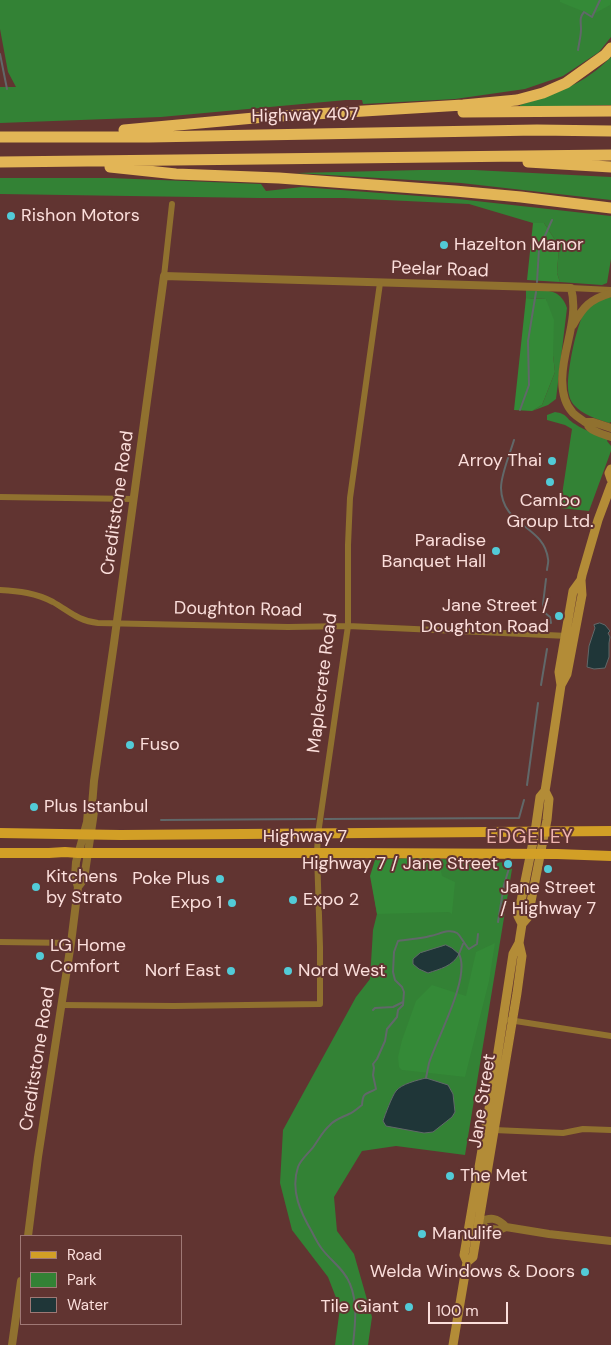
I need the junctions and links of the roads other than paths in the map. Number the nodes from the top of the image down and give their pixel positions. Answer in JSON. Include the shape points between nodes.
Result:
{"nodes":[{"id":1,"x":611,"y":48,"type":"edge"},
{"id":2,"x":611,"y":111,"type":"edge"},
{"id":3,"x":358,"y":112,"type":"junction"},
{"id":4,"x":611,"y":124,"type":"edge"},
{"id":5,"x":537,"y":130,"type":"junction"},
{"id":6,"x":611,"y":131,"type":"edge"},
{"id":7,"x":69,"y":136,"type":"junction"},
{"id":8,"x":0,"y":137,"type":"edge"},
{"id":9,"x":611,"y":155,"type":"edge"},
{"id":10,"x":427,"y":156,"type":"junction"},
{"id":11,"x":0,"y":162,"type":"edge"},
{"id":12,"x":49,"y":162,"type":"junction"},
{"id":13,"x":611,"y":167,"type":"edge"},
{"id":14,"x":172,"y":204,"type":"dead end"},
{"id":15,"x":611,"y":208,"type":"edge"},
{"id":16,"x":164,"y":276,"type":"junction"},
{"id":17,"x":380,"y":283,"type":"junction"},
{"id":18,"x":571,"y":288,"type":"junction"},
{"id":19,"x":611,"y":291,"type":"edge"},
{"id":20,"x":572,"y":327,"type":"junction"},
{"id":21,"x":586,"y":422,"type":"junction"},
{"id":22,"x":611,"y":428,"type":"edge"},
{"id":23,"x":611,"y":437,"type":"edge"},
{"id":24,"x":611,"y":469,"type":"edge"},
{"id":25,"x":611,"y":479,"type":"edge"},
{"id":26,"x":611,"y":485,"type":"edge"},
{"id":27,"x":0,"y":497,"type":"edge"},
{"id":28,"x":133,"y":499,"type":"junction"},
{"id":29,"x":0,"y":590,"type":"edge"},
{"id":30,"x":116,"y":624,"type":"junction"},
{"id":31,"x":348,"y":626,"type":"junction"},
{"id":32,"x":570,"y":636,"type":"junction"},
{"id":33,"x":611,"y":831,"type":"edge"},
{"id":34,"x":540,"y":832,"type":"junction"},
{"id":35,"x":0,"y":833,"type":"edge"},
{"id":36,"x":87,"y":834,"type":"junction"},
{"id":37,"x":318,"y":834,"type":"junction"},
{"id":38,"x":0,"y":853,"type":"edge"},
{"id":39,"x":83,"y":853,"type":"junction"},
{"id":40,"x":317,"y":853,"type":"junction"},
{"id":41,"x":536,"y":854,"type":"junction"},
{"id":42,"x":611,"y":854,"type":"edge"},
{"id":43,"x":0,"y":942,"type":"edge"},
{"id":44,"x":71,"y":943,"type":"junction"},
{"id":45,"x":61,"y":1005,"type":"junction"},
{"id":46,"x":508,"y":1019,"type":"junction"},
{"id":47,"x":611,"y":1036,"type":"edge"},
{"id":48,"x":494,"y":1130,"type":"junction"},
{"id":49,"x":611,"y":1130,"type":"edge"},
{"id":50,"x":475,"y":1221,"type":"junction"},
{"id":51,"x":28,"y":1235,"type":"edge"},
{"id":52,"x":611,"y":1241,"type":"edge"},
{"id":53,"x":20,"y":1288,"type":"edge"},
{"id":54,"x":12,"y":1345,"type":"edge"},
{"id":55,"x":453,"y":1345,"type":"edge"}],
"edges":[{"from":1,"to":3,"type":"highway","via":[[566,83],[517,100]]},
{"from":2,"to":3,"type":"highway"},
{"from":3,"to":7,"type":"highway","via":[[265,117]]},
{"from":4,"to":5,"type":"highway"},
{"from":5,"to":6,"type":"highway","name":"Highway 407"},
{"from":5,"to":7,"type":"highway","name":"Highway 407"},
{"from":7,"to":8,"type":"highway","name":"Highway 407"},
{"from":9,"to":10,"type":"highway"},
{"from":10,"to":12,"type":"highway"},
{"from":10,"to":13,"type":"highway"},
{"from":11,"to":12,"type":"highway"},
{"from":12,"to":15,"type":"highway","via":[[176,174],[455,191]]},
{"from":14,"to":16,"type":"street","name":"Creditstone Road"},
{"from":16,"to":17,"type":"street","name":"Peelar Road"},
{"from":16,"to":28,"type":"street","name":"Creditstone Road"},
{"from":17,"to":18,"type":"street","name":"Peelar Road"},
{"from":17,"to":31,"type":"street","name":"Maplecrete Road","via":[[350,498]]},
{"from":18,"to":19,"type":"street"},
{"from":18,"to":20,"type":"street"},
{"from":19,"to":20,"type":"street","via":[[585,307]]},
{"from":20,"to":21,"type":"street","via":[[564,368],[564,398],[572,412]]},
{"from":21,"to":22,"type":"street"},
{"from":21,"to":23,"type":"street","via":[[590,429]]},
{"from":24,"to":25,"type":"main road"},
{"from":26,"to":32,"type":"main road","name":"Jane Street","via":[[581,580],[582,595]]},
{"from":27,"to":28,"type":"street"},
{"from":28,"to":30,"type":"street","name":"Creditstone Road"},
{"from":29,"to":30,"type":"street","name":"Doughton Road","via":[[39,595],[85,621]]},
{"from":30,"to":31,"type":"street","name":"Doughton Road"},
{"from":30,"to":36,"type":"street","name":"Creditstone Road","via":[[94,781],[94,811]]},
{"from":31,"to":32,"type":"street","name":"Doughton Road"},
{"from":31,"to":37,"type":"street","name":"Maplecrete Road"},
{"from":32,"to":34,"type":"main road","name":"Jane Street","via":[[567,674],[562,685],[545,791],[549,799]]},
{"from":33,"to":34,"type":"main road","name":"Highway 7"},
{"from":34,"to":37,"type":"main road","name":"Highway 7"},
{"from":34,"to":41,"type":"main road","name":"Jane Street"},
{"from":35,"to":36,"type":"main road","name":"Highway 7"},
{"from":36,"to":37,"type":"main road","name":"Highway 7"},
{"from":36,"to":39,"type":"street","name":"Creditstone Road"},
{"from":37,"to":40,"type":"street","name":"Maplecrete Road"},
{"from":38,"to":39,"type":"main road","name":"Highway 7"},
{"from":39,"to":40,"type":"main road","name":"Highway 7"},
{"from":39,"to":44,"type":"street","name":"Creditstone Road","via":[[75,877],[78,887]]},
{"from":40,"to":41,"type":"main road","name":"Highway 7"},
{"from":40,"to":45,"type":"street","name":"Maplecrete Road","via":[[320,1004]]},
{"from":41,"to":42,"type":"main road","name":"Highway 7"},
{"from":41,"to":46,"type":"main road","name":"Jane Street","via":[[528,917],[522,924],[519,943],[522,956],[517,993]]},
{"from":43,"to":44,"type":"street"},
{"from":44,"to":45,"type":"street","name":"Creditstone Road"},
{"from":45,"to":51,"type":"street","name":"Creditstone Road"},
{"from":46,"to":47,"type":"street"},
{"from":46,"to":48,"type":"main road","name":"Jane Street"},
{"from":46,"to":50,"type":"main road","name":"Jane Street"},
{"from":48,"to":49,"type":"street","via":[[562,1133],[583,1129]]},
{"from":48,"to":50,"type":"main road","name":"Jane Street"},
{"from":50,"to":52,"type":"street","via":[[488,1218],[500,1221],[506,1227]]},
{"from":50,"to":55,"type":"main road","name":"Jane Street","via":[[464,1255],[467,1262]]},
{"from":53,"to":54,"type":"street"}]}
